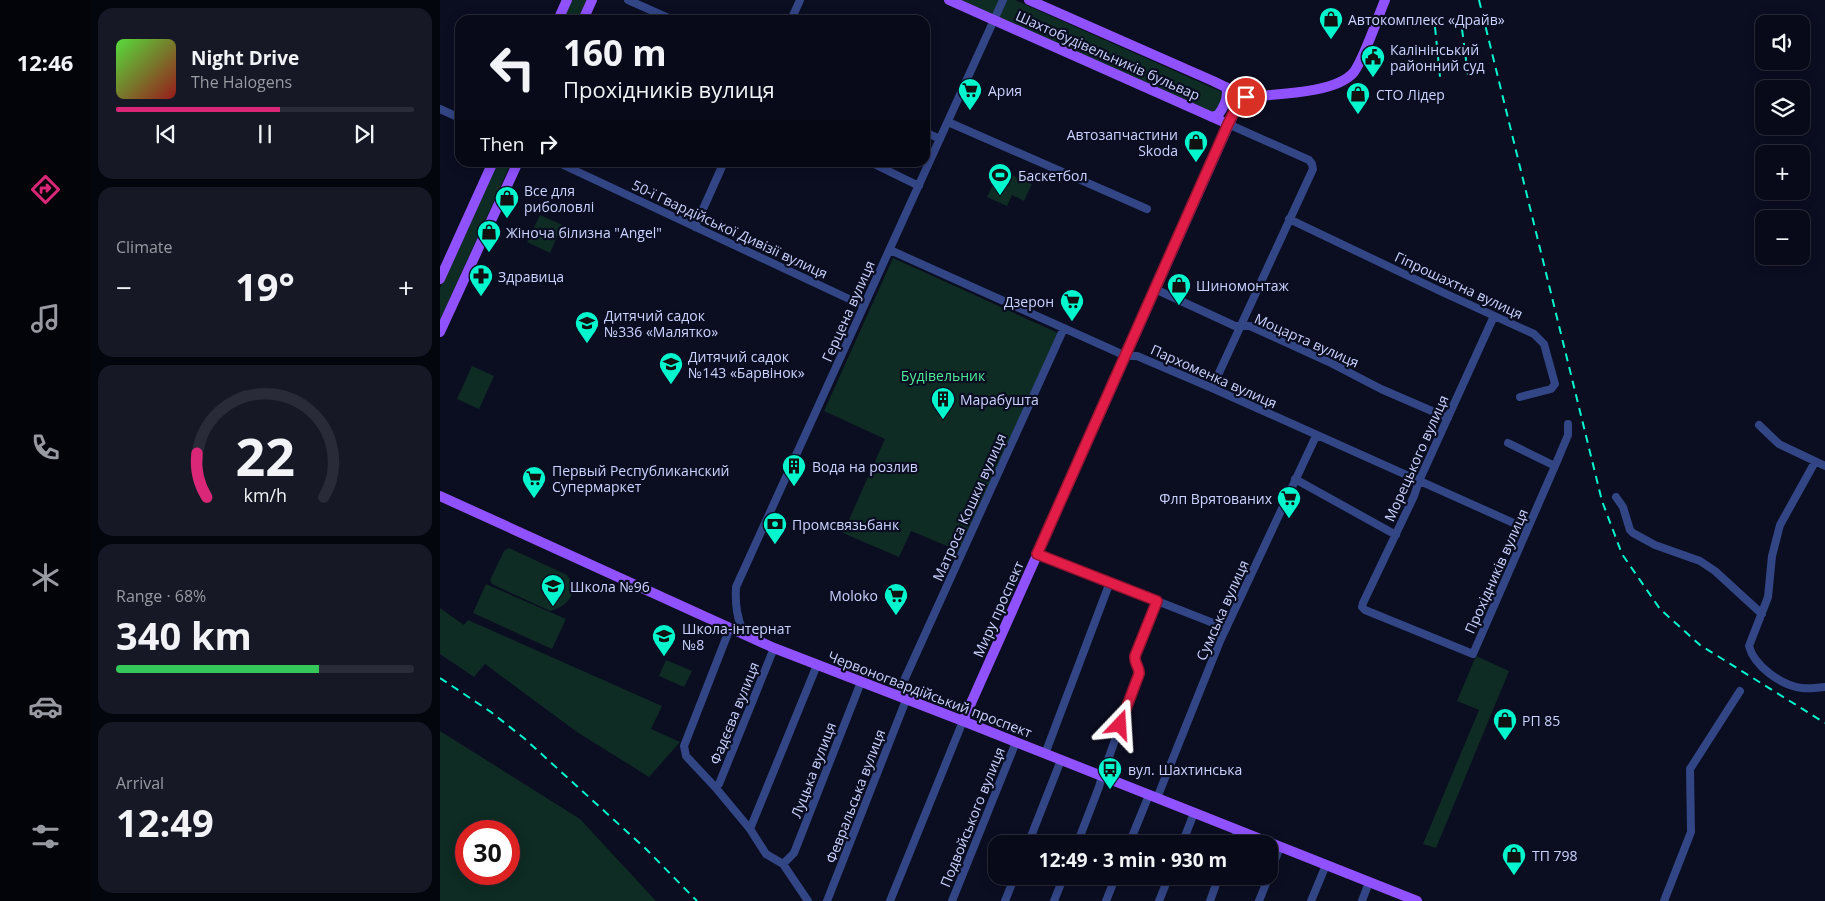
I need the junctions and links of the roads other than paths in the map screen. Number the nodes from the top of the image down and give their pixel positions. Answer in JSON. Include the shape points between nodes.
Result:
{"nodes":[{"id":1,"x":567,"y":0,"type":"edge"},
{"id":2,"x":592,"y":0,"type":"edge"},
{"id":3,"x":628,"y":0,"type":"edge"},
{"id":4,"x":800,"y":0,"type":"edge"},
{"id":5,"x":949,"y":0,"type":"edge"},
{"id":6,"x":1003,"y":0,"type":"edge"},
{"id":7,"x":1029,"y":0,"type":"edge"},
{"id":8,"x":1385,"y":0,"type":"edge"},
{"id":9,"x":560,"y":15,"type":"edge"},
{"id":10,"x":585,"y":15,"type":"edge"},
{"id":11,"x":661,"y":15,"type":"edge"},
{"id":12,"x":793,"y":15,"type":"edge"},
{"id":13,"x":994,"y":20,"type":"junction"},
{"id":14,"x":1226,"y":87,"type":"junction"},
{"id":15,"x":1246,"y":97,"type":"junction"},
{"id":16,"x":440,"y":108,"type":"edge"},
{"id":17,"x":455,"y":116,"type":"edge"},
{"id":18,"x":1212,"y":117,"type":"junction"},
{"id":19,"x":948,"y":122,"type":"junction"},
{"id":20,"x":1228,"y":124,"type":"junction"},
{"id":21,"x":930,"y":134,"type":"edge"},
{"id":22,"x":940,"y":139,"type":"junction"},
{"id":23,"x":930,"y":161,"type":"edge"},
{"id":24,"x":491,"y":167,"type":"edge"},
{"id":25,"x":516,"y":167,"type":"edge"},
{"id":26,"x":569,"y":167,"type":"edge"},
{"id":27,"x":722,"y":167,"type":"edge"},
{"id":28,"x":880,"y":167,"type":"edge"},
{"id":29,"x":927,"y":167,"type":"edge"},
{"id":30,"x":919,"y":186,"type":"junction"},
{"id":31,"x":1147,"y":209,"type":"dead end"},
{"id":32,"x":1289,"y":219,"type":"junction"},
{"id":33,"x":695,"y":227,"type":"junction"},
{"id":34,"x":890,"y":250,"type":"junction"},
{"id":35,"x":440,"y":279,"type":"edge"},
{"id":36,"x":1155,"y":289,"type":"junction"},
{"id":37,"x":864,"y":306,"type":"junction"},
{"id":38,"x":1494,"y":316,"type":"junction"},
{"id":39,"x":1240,"y":325,"type":"junction"},
{"id":40,"x":1064,"y":328,"type":"junction"},
{"id":41,"x":440,"y":332,"type":"edge"},
{"id":42,"x":1126,"y":356,"type":"junction"},
{"id":43,"x":1212,"y":388,"type":"junction"},
{"id":44,"x":1520,"y":397,"type":"dead end"},
{"id":45,"x":1448,"y":418,"type":"junction"},
{"id":46,"x":1568,"y":424,"type":"dead end"},
{"id":47,"x":1760,"y":425,"type":"dead end"},
{"id":48,"x":1316,"y":436,"type":"junction"},
{"id":49,"x":1508,"y":443,"type":"dead end"},
{"id":50,"x":1815,"y":462,"type":"junction"},
{"id":51,"x":1555,"y":466,"type":"junction"},
{"id":52,"x":1825,"y":466,"type":"edge"},
{"id":53,"x":1295,"y":479,"type":"junction"},
{"id":54,"x":1418,"y":481,"type":"junction"},
{"id":55,"x":440,"y":496,"type":"edge"},
{"id":56,"x":1616,"y":497,"type":"dead end"},
{"id":57,"x":1528,"y":529,"type":"junction"},
{"id":58,"x":1396,"y":535,"type":"junction"},
{"id":59,"x":1037,"y":554,"type":"junction"},
{"id":60,"x":1110,"y":582,"type":"junction"},
{"id":61,"x":1157,"y":601,"type":"junction"},
{"id":62,"x":1364,"y":610,"type":"joint"},
{"id":63,"x":1762,"y":614,"type":"junction"},
{"id":64,"x":730,"y":628,"type":"junction"},
{"id":65,"x":1226,"y":628,"type":"junction"},
{"id":66,"x":744,"y":634,"type":"junction"},
{"id":67,"x":774,"y":648,"type":"junction"},
{"id":68,"x":817,"y":665,"type":"junction"},
{"id":69,"x":860,"y":682,"type":"junction"},
{"id":70,"x":1825,"y":687,"type":"edge"},
{"id":71,"x":1740,"y":691,"type":"dead end"},
{"id":72,"x":902,"y":698,"type":"junction"},
{"id":73,"x":963,"y":721,"type":"junction"},
{"id":74,"x":1016,"y":742,"type":"junction"},
{"id":75,"x":1046,"y":754,"type":"junction"},
{"id":76,"x":1061,"y":760,"type":"junction"},
{"id":77,"x":1102,"y":776,"type":"junction"},
{"id":78,"x":715,"y":787,"type":"junction"},
{"id":79,"x":1153,"y":796,"type":"junction"},
{"id":80,"x":1194,"y":813,"type":"junction"},
{"id":81,"x":750,"y":829,"type":"junction"},
{"id":82,"x":1238,"y":830,"type":"junction"},
{"id":83,"x":1032,"y":835,"type":"edge"},
{"id":84,"x":1080,"y":835,"type":"edge"},
{"id":85,"x":1134,"y":835,"type":"edge"},
{"id":86,"x":1185,"y":835,"type":"edge"},
{"id":87,"x":1236,"y":835,"type":"edge"},
{"id":88,"x":1280,"y":847,"type":"junction"},
{"id":89,"x":1278,"y":852,"type":"edge"},
{"id":90,"x":783,"y":864,"type":"junction"},
{"id":91,"x":1326,"y":865,"type":"junction"},
{"id":92,"x":1369,"y":882,"type":"junction"},
{"id":93,"x":1011,"y":885,"type":"edge"},
{"id":94,"x":1060,"y":885,"type":"edge"},
{"id":95,"x":1112,"y":885,"type":"edge"},
{"id":96,"x":1165,"y":885,"type":"edge"},
{"id":97,"x":1216,"y":885,"type":"edge"},
{"id":98,"x":1265,"y":885,"type":"edge"},
{"id":99,"x":1414,"y":900,"type":"edge"},
{"id":100,"x":808,"y":901,"type":"edge"},
{"id":101,"x":828,"y":901,"type":"edge"},
{"id":102,"x":890,"y":901,"type":"edge"},
{"id":103,"x":952,"y":901,"type":"edge"},
{"id":104,"x":1005,"y":901,"type":"edge"},
{"id":105,"x":1054,"y":901,"type":"edge"},
{"id":106,"x":1106,"y":901,"type":"edge"},
{"id":107,"x":1159,"y":901,"type":"edge"},
{"id":108,"x":1210,"y":901,"type":"edge"},
{"id":109,"x":1259,"y":901,"type":"edge"},
{"id":110,"x":1311,"y":901,"type":"edge"},
{"id":111,"x":1362,"y":901,"type":"edge"},
{"id":112,"x":1664,"y":901,"type":"edge"}],
"edges":[{"from":1,"to":9,"type":"main road"},
{"from":2,"to":10,"type":"main road"},
{"from":3,"to":11,"type":"street"},
{"from":4,"to":12,"type":"street"},
{"from":5,"to":13,"type":"main road","name":"Шахтобудівельників бульвар"},
{"from":6,"to":13,"type":"street","name":"Герцена вулиця"},
{"from":7,"to":14,"type":"main road","name":"Шахтобудівельників бульвар"},
{"from":8,"to":15,"type":"main road","via":[[1360,60],[1345,80],[1316,90]]},
{"from":13,"to":18,"type":"main road","name":"Шахтобудівельників бульвар"},
{"from":13,"to":19,"type":"street","name":"Герцена вулиця"},
{"from":14,"to":15,"type":"main road","name":"Шахтобудівельників бульвар"},
{"from":14,"to":18,"type":"main road","via":[[1228,93],[1224,105],[1218,115]]},
{"from":15,"to":20,"type":"main road","name":"Миру проспект","via":[[1238,104]]},
{"from":16,"to":17,"type":"street"},
{"from":18,"to":20,"type":"main road","name":"Шахтобудівельників бульвар"},
{"from":19,"to":22,"type":"street","name":"Герцена вулиця"},
{"from":19,"to":31,"type":"street"},
{"from":20,"to":32,"type":"street","via":[[1312,164],[1313,169]]},
{"from":20,"to":36,"type":"main road","name":"Миру проспект"},
{"from":21,"to":22,"type":"street"},
{"from":22,"to":23,"type":"street","name":"Герцена вулиця"},
{"from":24,"to":35,"type":"main road"},
{"from":25,"to":41,"type":"main road"},
{"from":26,"to":33,"type":"street","name":"50-ї Гвардійської Дивізії вулиця"},
{"from":27,"to":33,"type":"street"},
{"from":28,"to":30,"type":"street"},
{"from":29,"to":30,"type":"street","name":"Герцена вулиця"},
{"from":30,"to":34,"type":"street","name":"Герцена вулиця"},
{"from":32,"to":38,"type":"street","name":"Гіпрошахтна вулиця"},
{"from":32,"to":39,"type":"street"},
{"from":33,"to":37,"type":"street","name":"50-ї Гвардійської Дивізії вулиця"},
{"from":34,"to":37,"type":"street","name":"Герцена вулиця"},
{"from":34,"to":40,"type":"street","name":"Пархоменка вулиця"},
{"from":36,"to":39,"type":"street","name":"Моцарта вулиця","via":[[1234,326]]},
{"from":36,"to":42,"type":"main road","name":"Миру проспект"},
{"from":37,"to":66,"type":"street","name":"Герцена вулиця","via":[[736,587],[737,619]]},
{"from":38,"to":44,"type":"street","name":"Гіпрошахтна вулиця","via":[[1534,334],[1544,344],[1554,387]]},
{"from":38,"to":45,"type":"street","name":"Морецького вулиця"},
{"from":39,"to":43,"type":"street"},
{"from":39,"to":45,"type":"street","name":"Моцарта вулиця","via":[[1250,326]]},
{"from":40,"to":42,"type":"street","name":"Пархоменка вулиця"},
{"from":40,"to":72,"type":"street","name":"Матроса Кошки вулиця"},
{"from":42,"to":43,"type":"street","name":"Пархоменка вулиця","via":[[1137,356]]},
{"from":42,"to":59,"type":"main road","name":"Миру проспект"},
{"from":43,"to":48,"type":"street","name":"Пархоменка вулиця"},
{"from":45,"to":54,"type":"street","name":"Морецького вулиця"},
{"from":46,"to":51,"type":"street","name":"Прохідників вулиця","via":[[1568,435]]},
{"from":47,"to":50,"type":"street","via":[[1779,444]]},
{"from":48,"to":53,"type":"street","name":"Сумська вулиця"},
{"from":48,"to":54,"type":"street","name":"Пархоменка вулиця"},
{"from":49,"to":51,"type":"street"},
{"from":50,"to":52,"type":"street"},
{"from":50,"to":63,"type":"street","via":[[1780,524],[1772,556],[1768,597]]},
{"from":51,"to":57,"type":"street","name":"Прохідників вулиця"},
{"from":53,"to":58,"type":"street"},
{"from":53,"to":65,"type":"street","name":"Сумська вулиця"},
{"from":54,"to":57,"type":"street","name":"Пархоменка вулиця"},
{"from":54,"to":58,"type":"street","name":"Морецького вулиця"},
{"from":55,"to":64,"type":"main road","name":"Червоногвардійський проспект"},
{"from":56,"to":63,"type":"street","via":[[1633,533],[1655,545],[1700,561]]},
{"from":57,"to":62,"type":"street","name":"Прохідників вулиця","via":[[1472,654]]},
{"from":58,"to":62,"type":"street","name":"Морецького вулиця","via":[[1363,603]]},
{"from":59,"to":60,"type":"street"},
{"from":59,"to":73,"type":"main road","name":"Миру проспект"},
{"from":60,"to":61,"type":"street"},
{"from":60,"to":75,"type":"street"},
{"from":61,"to":65,"type":"street"},
{"from":61,"to":77,"type":"street","via":[[1135,656],[1139,674]]},
{"from":63,"to":70,"type":"street","via":[[1750,642],[1750,649],[1761,666],[1792,686]]},
{"from":64,"to":66,"type":"main road","name":"Червоногвардійський проспект"},
{"from":64,"to":78,"type":"street","via":[[684,746],[686,756]]},
{"from":65,"to":79,"type":"street","name":"Сумська вулиця"},
{"from":66,"to":67,"type":"main road","name":"Червоногвардійський проспект"},
{"from":67,"to":68,"type":"main road","name":"Червоногвардійський проспект"},
{"from":67,"to":78,"type":"street","name":"Фадєєва вулиця","via":[[719,784]]},
{"from":68,"to":69,"type":"main road","name":"Червоногвардійський проспект"},
{"from":68,"to":81,"type":"street"},
{"from":69,"to":72,"type":"main road","name":"Червоногвардійський проспект"},
{"from":69,"to":90,"type":"street","name":"Луцька вулиця","via":[[794,853]]},
{"from":71,"to":112,"type":"street","via":[[1690,769],[1691,832]]},
{"from":72,"to":73,"type":"main road","name":"Червоногвардійський проспект"},
{"from":72,"to":101,"type":"street","name":"Февральська вулиця"},
{"from":73,"to":74,"type":"main road","name":"Червоногвардійський проспект"},
{"from":73,"to":102,"type":"street","name":"Миру проспект"},
{"from":74,"to":75,"type":"main road","name":"Червоногвардійський проспект"},
{"from":74,"to":103,"type":"street","name":"Подвойського вулиця"},
{"from":75,"to":76,"type":"main road","name":"Червоногвардійський проспект"},
{"from":76,"to":77,"type":"main road","name":"Червоногвардійський проспект"},
{"from":76,"to":83,"type":"street"},
{"from":77,"to":79,"type":"main road","name":"Червоногвардійський проспект"},
{"from":77,"to":84,"type":"street"},
{"from":78,"to":81,"type":"street"},
{"from":79,"to":80,"type":"main road","name":"Червоногвардійський проспект"},
{"from":79,"to":85,"type":"street","name":"Сумська вулиця"},
{"from":80,"to":82,"type":"main road","name":"Червоногвардійський проспект"},
{"from":80,"to":86,"type":"street"},
{"from":81,"to":90,"type":"street","via":[[766,854]]},
{"from":82,"to":87,"type":"street"},
{"from":82,"to":88,"type":"main road","name":"Червоногвардійський проспект"},
{"from":88,"to":89,"type":"street"},
{"from":88,"to":91,"type":"main road","name":"Червоногвардійський проспект"},
{"from":90,"to":100,"type":"street"},
{"from":91,"to":92,"type":"main road","name":"Червоногвардійський проспект"},
{"from":91,"to":110,"type":"street"},
{"from":92,"to":99,"type":"main road","name":"Червоногвардійський проспект"},
{"from":92,"to":111,"type":"street"},
{"from":93,"to":104,"type":"street"},
{"from":94,"to":105,"type":"street"},
{"from":95,"to":106,"type":"street"},
{"from":96,"to":107,"type":"street"},
{"from":97,"to":108,"type":"street"},
{"from":98,"to":109,"type":"street"}]}
